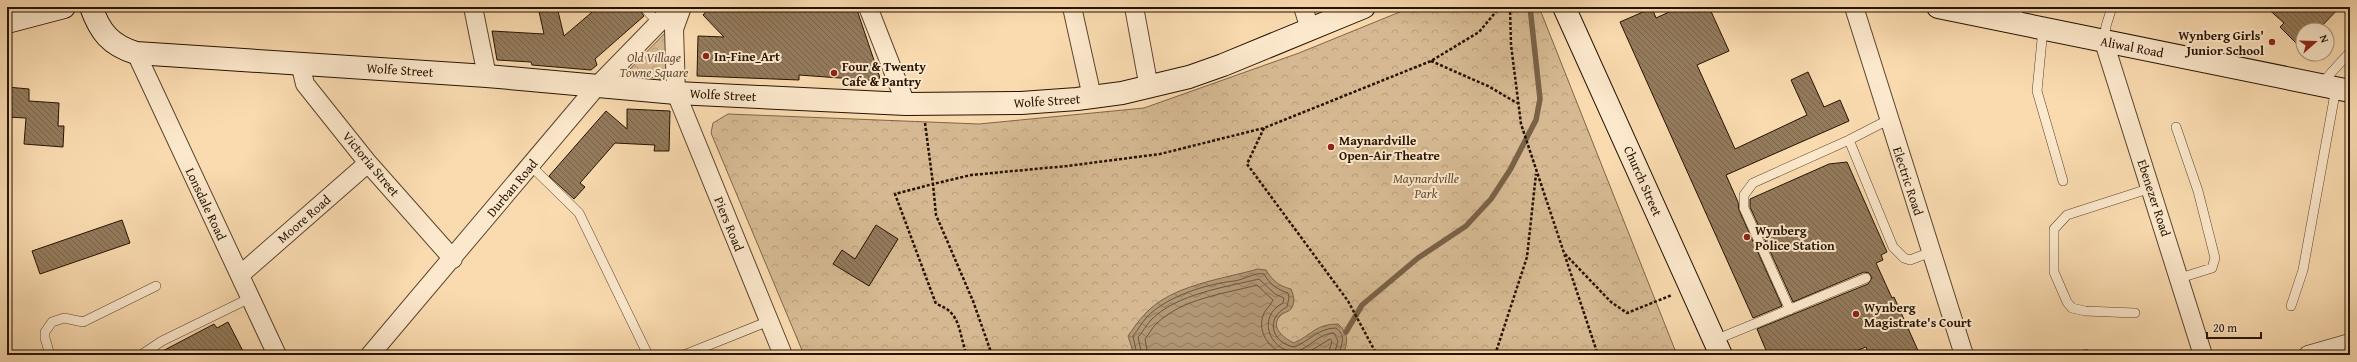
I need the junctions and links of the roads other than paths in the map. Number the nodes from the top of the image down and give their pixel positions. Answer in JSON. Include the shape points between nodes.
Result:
{"nodes":[{"id":1,"x":64,"y":7,"type":"edge"},
{"id":2,"x":91,"y":7,"type":"edge"},
{"id":3,"x":473,"y":7,"type":"edge"},
{"id":4,"x":644,"y":7,"type":"edge"},
{"id":5,"x":674,"y":7,"type":"edge"},
{"id":6,"x":682,"y":7,"type":"edge"},
{"id":7,"x":868,"y":7,"type":"edge"},
{"id":8,"x":1072,"y":7,"type":"edge"},
{"id":9,"x":1134,"y":7,"type":"edge"},
{"id":10,"x":1302,"y":7,"type":"edge"},
{"id":11,"x":1364,"y":7,"type":"edge"},
{"id":12,"x":1564,"y":7,"type":"edge"},
{"id":13,"x":1854,"y":7,"type":"edge"},
{"id":14,"x":1938,"y":7,"type":"edge"},
{"id":15,"x":2022,"y":7,"type":"edge"},
{"id":16,"x":2112,"y":7,"type":"edge"},
{"id":17,"x":2005,"y":21,"type":"junction"},
{"id":18,"x":7,"y":22,"type":"edge"},
{"id":19,"x":666,"y":26,"type":"junction"},
{"id":20,"x":1310,"y":29,"type":"junction"},
{"id":21,"x":2042,"y":29,"type":"junction"},
{"id":22,"x":2104,"y":42,"type":"junction"},
{"id":23,"x":2350,"y":52,"type":"edge"},
{"id":24,"x":136,"y":53,"type":"junction"},
{"id":25,"x":300,"y":63,"type":"junction"},
{"id":26,"x":487,"y":76,"type":"junction"},
{"id":27,"x":598,"y":86,"type":"junction"},
{"id":28,"x":1149,"y":88,"type":"junction"},
{"id":29,"x":2335,"y":88,"type":"edge"},
{"id":30,"x":676,"y":93,"type":"junction"},
{"id":31,"x":1092,"y":97,"type":"junction"},
{"id":32,"x":906,"y":104,"type":"junction"},
{"id":33,"x":1888,"y":120,"type":"junction"},
{"id":34,"x":2176,"y":127,"type":"dead end"},
{"id":35,"x":1849,"y":140,"type":"junction"},
{"id":36,"x":368,"y":163,"type":"junction"},
{"id":37,"x":531,"y":166,"type":"junction"},
{"id":38,"x":2063,"y":181,"type":"dead end"},
{"id":39,"x":2151,"y":188,"type":"junction"},
{"id":40,"x":1931,"y":252,"type":"junction"},
{"id":41,"x":453,"y":259,"type":"junction"},
{"id":42,"x":240,"y":275,"type":"junction"},
{"id":43,"x":1866,"y":278,"type":"dead end"},
{"id":44,"x":2180,"y":278,"type":"junction"},
{"id":45,"x":156,"y":286,"type":"dead end"},
{"id":46,"x":250,"y":298,"type":"junction"},
{"id":47,"x":2291,"y":306,"type":"dead end"},
{"id":48,"x":1790,"y":310,"type":"junction"},
{"id":49,"x":2134,"y":313,"type":"dead end"},
{"id":50,"x":768,"y":321,"type":"junction"},
{"id":51,"x":2350,"y":343,"type":"edge"},
{"id":52,"x":1718,"y":348,"type":"edge"},
{"id":53,"x":50,"y":355,"type":"edge"},
{"id":54,"x":141,"y":355,"type":"edge"},
{"id":55,"x":277,"y":355,"type":"edge"},
{"id":56,"x":370,"y":355,"type":"edge"},
{"id":57,"x":648,"y":355,"type":"edge"},
{"id":58,"x":684,"y":355,"type":"edge"},
{"id":59,"x":783,"y":355,"type":"edge"},
{"id":60,"x":1964,"y":355,"type":"edge"},
{"id":61,"x":2203,"y":355,"type":"edge"},
{"id":62,"x":2308,"y":355,"type":"edge"}],
"edges":[{"from":1,"to":18,"type":"street"},
{"from":2,"to":24,"type":"street","name":"Wolfe Street","via":[[96,22],[108,40]]},
{"from":3,"to":26,"type":"street"},
{"from":4,"to":19,"type":"lane"},
{"from":5,"to":19,"type":"street","name":"Durban Road"},
{"from":6,"to":19,"type":"street","name":"Durban Road"},
{"from":7,"to":32,"type":"street"},
{"from":8,"to":31,"type":"street"},
{"from":9,"to":28,"type":"street"},
{"from":10,"to":20,"type":"street"},
{"from":11,"to":20,"type":"street","name":"Wolfe Street"},
{"from":12,"to":52,"type":"street","name":"Church Street"},
{"from":13,"to":33,"type":"street","name":"Electric Road"},
{"from":14,"to":17,"type":"street","name":"Aliwal Road"},
{"from":15,"to":17,"type":"lane"},
{"from":16,"to":22,"type":"lane"},
{"from":17,"to":21,"type":"street","name":"Aliwal Road"},
{"from":19,"to":27,"type":"street","name":"Durban Road"},
{"from":19,"to":30,"type":"street","name":"Durban Road"},
{"from":20,"to":28,"type":"street","name":"Wolfe Street","via":[[1223,65]]},
{"from":21,"to":22,"type":"street","name":"Aliwal Road"},
{"from":21,"to":38,"type":"lane","via":[[2037,91]]},
{"from":22,"to":29,"type":"street","name":"Aliwal Road"},
{"from":22,"to":39,"type":"street","name":"Ebenezer Road"},
{"from":23,"to":29,"type":"lane"},
{"from":24,"to":25,"type":"street","name":"Wolfe Street"},
{"from":24,"to":42,"type":"street","name":"Lonsdale Road"},
{"from":25,"to":26,"type":"street","name":"Wolfe Street"},
{"from":25,"to":36,"type":"street","name":"Victoria Street","via":[[305,84]]},
{"from":26,"to":27,"type":"street","name":"Wolfe Street"},
{"from":27,"to":30,"type":"street","name":"Wolfe Street"},
{"from":27,"to":37,"type":"street","name":"Durban Road"},
{"from":28,"to":31,"type":"street","name":"Wolfe Street"},
{"from":29,"to":47,"type":"lane","via":[[2303,270]]},
{"from":30,"to":32,"type":"street","name":"Wolfe Street"},
{"from":30,"to":50,"type":"street","name":"Piers Road"},
{"from":31,"to":32,"type":"street","name":"Wolfe Street","via":[[1021,103]]},
{"from":33,"to":35,"type":"lane"},
{"from":33,"to":40,"type":"street","name":"Electric Road"},
{"from":34,"to":44,"type":"lane","via":[[2198,191],[2216,258],[2212,268]]},
{"from":35,"to":40,"type":"lane","via":[[1893,248],[1910,260]]},
{"from":35,"to":48,"type":"lane","via":[[1753,183],[1744,195],[1744,208]]},
{"from":36,"to":41,"type":"street","name":"Victoria Street"},
{"from":36,"to":42,"type":"street","name":"Moore Road"},
{"from":37,"to":41,"type":"street","name":"Durban Road"},
{"from":37,"to":57,"type":"lane","via":[[579,213]]},
{"from":39,"to":44,"type":"street","name":"Ebenezer Road"},
{"from":39,"to":49,"type":"lane","via":[[2067,215],[2054,230],[2054,272],[2066,302],[2072,308],[2085,311]]},
{"from":40,"to":60,"type":"street","name":"Electric Road"},
{"from":41,"to":56,"type":"street","name":"Durban Road"},
{"from":42,"to":46,"type":"street","name":"Lonsdale Road"},
{"from":43,"to":48,"type":"lane"},
{"from":44,"to":61,"type":"street","name":"Ebenezer Road"},
{"from":45,"to":53,"type":"lane","via":[[83,322],[64,318],[52,322],[45,332]]},
{"from":46,"to":54,"type":"lane","via":[[162,341]]},
{"from":46,"to":55,"type":"street","name":"Lonsdale Road"},
{"from":48,"to":52,"type":"lane"},
{"from":50,"to":58,"type":"lane"},
{"from":50,"to":59,"type":"street","name":"Piers Road"},
{"from":51,"to":62,"type":"street"}]}
